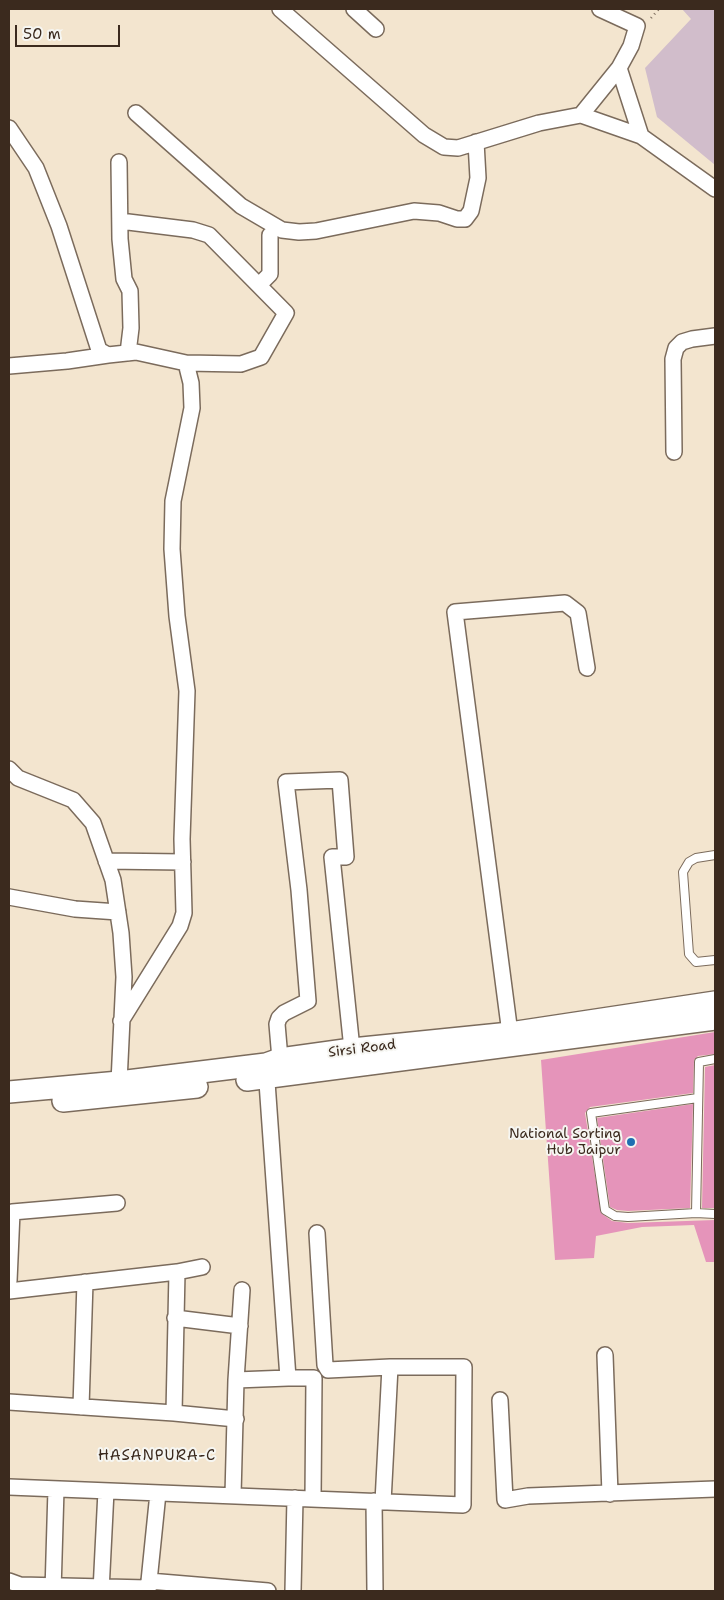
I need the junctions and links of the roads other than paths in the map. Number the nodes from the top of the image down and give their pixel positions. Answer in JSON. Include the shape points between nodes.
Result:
{"nodes":[{"id":1,"x":280,"y":9,"type":"edge"},
{"id":2,"x":354,"y":9,"type":"edge"},
{"id":3,"x":600,"y":9,"type":"edge"},
{"id":4,"x":376,"y":29,"type":"dead end"},
{"id":5,"x":619,"y":68,"type":"junction"},
{"id":6,"x":136,"y":113,"type":"dead end"},
{"id":7,"x":581,"y":115,"type":"junction"},
{"id":8,"x":9,"y":128,"type":"edge"},
{"id":9,"x":641,"y":136,"type":"junction"},
{"id":10,"x":476,"y":142,"type":"junction"},
{"id":11,"x":119,"y":162,"type":"dead end"},
{"id":12,"x":715,"y":189,"type":"edge"},
{"id":13,"x":120,"y":221,"type":"junction"},
{"id":14,"x":270,"y":235,"type":"dead end"},
{"id":15,"x":260,"y":284,"type":"junction"},
{"id":16,"x":715,"y":336,"type":"edge"},
{"id":17,"x":128,"y":353,"type":"junction"},
{"id":18,"x":108,"y":355,"type":"junction"},
{"id":19,"x":186,"y":363,"type":"junction"},
{"id":20,"x":9,"y":366,"type":"edge"},
{"id":21,"x":674,"y":452,"type":"dead end"},
{"id":22,"x":587,"y":668,"type":"dead end"},
{"id":23,"x":9,"y":769,"type":"edge"},
{"id":24,"x":715,"y":855,"type":"edge"},
{"id":25,"x":106,"y":861,"type":"junction"},
{"id":26,"x":183,"y":862,"type":"junction"},
{"id":27,"x":9,"y":897,"type":"edge"},
{"id":28,"x":118,"y":912,"type":"junction"},
{"id":29,"x":715,"y":960,"type":"edge"},
{"id":30,"x":715,"y":1002,"type":"edge"},
{"id":31,"x":715,"y":1019,"type":"edge"},
{"id":32,"x":121,"y":1021,"type":"junction"},
{"id":33,"x":511,"y":1040,"type":"junction"},
{"id":34,"x":352,"y":1049,"type":"junction"},
{"id":35,"x":715,"y":1059,"type":"edge"},
{"id":36,"x":271,"y":1067,"type":"junction"},
{"id":37,"x":119,"y":1082,"type":"junction"},
{"id":38,"x":9,"y":1092,"type":"edge"},
{"id":39,"x":698,"y":1098,"type":"junction"},
{"id":40,"x":9,"y":1106,"type":"edge"},
{"id":41,"x":117,"y":1204,"type":"dead end"},
{"id":42,"x":696,"y":1213,"type":"junction"},
{"id":43,"x":715,"y":1214,"type":"edge"},
{"id":44,"x":10,"y":1229,"type":"edge"},
{"id":45,"x":317,"y":1233,"type":"dead end"},
{"id":46,"x":202,"y":1267,"type":"dead end"},
{"id":47,"x":177,"y":1272,"type":"junction"},
{"id":48,"x":9,"y":1281,"type":"edge"},
{"id":49,"x":86,"y":1282,"type":"junction"},
{"id":50,"x":242,"y":1290,"type":"dead end"},
{"id":51,"x":9,"y":1291,"type":"edge"},
{"id":52,"x":175,"y":1318,"type":"junction"},
{"id":53,"x":240,"y":1326,"type":"junction"},
{"id":54,"x":605,"y":1354,"type":"dead end"},
{"id":55,"x":390,"y":1367,"type":"junction"},
{"id":56,"x":328,"y":1370,"type":"junction"},
{"id":57,"x":288,"y":1378,"type":"junction"},
{"id":58,"x":314,"y":1378,"type":"junction"},
{"id":59,"x":236,"y":1380,"type":"junction"},
{"id":60,"x":500,"y":1400,"type":"dead end"},
{"id":61,"x":9,"y":1402,"type":"edge"},
{"id":62,"x":81,"y":1406,"type":"junction"},
{"id":63,"x":174,"y":1413,"type":"junction"},
{"id":64,"x":236,"y":1419,"type":"junction"},
{"id":65,"x":9,"y":1487,"type":"edge"},
{"id":66,"x":56,"y":1489,"type":"junction"},
{"id":67,"x":715,"y":1489,"type":"edge"},
{"id":68,"x":106,"y":1491,"type":"junction"},
{"id":69,"x":158,"y":1493,"type":"junction"},
{"id":70,"x":610,"y":1494,"type":"junction"},
{"id":71,"x":233,"y":1495,"type":"junction"},
{"id":72,"x":295,"y":1498,"type":"junction"},
{"id":73,"x":313,"y":1499,"type":"junction"},
{"id":74,"x":379,"y":1502,"type":"junction"},
{"id":75,"x":9,"y":1581,"type":"edge"},
{"id":76,"x":148,"y":1587,"type":"edge"},
{"id":77,"x":53,"y":1588,"type":"edge"},
{"id":78,"x":101,"y":1589,"type":"edge"},
{"id":79,"x":268,"y":1591,"type":"edge"},
{"id":80,"x":292,"y":1591,"type":"edge"},
{"id":81,"x":375,"y":1591,"type":"edge"},
{"id":82,"x":383,"y":1591,"type":"edge"}],
"edges":[{"from":1,"to":10,"type":"street","via":[[424,135],[444,147],[458,148]]},
{"from":2,"to":4,"type":"street"},
{"from":3,"to":5,"type":"street","via":[[637,26]]},
{"from":5,"to":7,"type":"street"},
{"from":5,"to":9,"type":"street"},
{"from":6,"to":10,"type":"street","via":[[241,206],[265,222],[290,231],[316,231],[414,211],[465,219],[471,211],[478,178]]},
{"from":7,"to":9,"type":"street"},
{"from":7,"to":10,"type":"street","via":[[539,123]]},
{"from":8,"to":18,"type":"street","via":[[36,168],[59,226],[99,350]]},
{"from":9,"to":12,"type":"street"},
{"from":11,"to":13,"type":"street"},
{"from":13,"to":15,"type":"street","via":[[209,235]]},
{"from":13,"to":17,"type":"street","via":[[124,279],[130,291]]},
{"from":14,"to":15,"type":"street","via":[[270,274]]},
{"from":15,"to":19,"type":"street","via":[[286,313],[261,357],[241,364]]},
{"from":16,"to":21,"type":"street","via":[[682,342],[676,348],[673,359]]},
{"from":17,"to":18,"type":"street"},
{"from":17,"to":19,"type":"street"},
{"from":18,"to":20,"type":"street"},
{"from":19,"to":26,"type":"street","via":[[192,408],[173,501],[172,549],[187,690]]},
{"from":22,"to":33,"type":"street","via":[[578,613],[565,603],[455,612]]},
{"from":23,"to":25,"type":"street","via":[[18,778],[73,800],[93,823]]},
{"from":24,"to":29,"type":"lane","via":[[689,862],[683,872],[689,954],[696,962]]},
{"from":25,"to":26,"type":"street"},
{"from":25,"to":28,"type":"street"},
{"from":26,"to":32,"type":"street","via":[[184,913],[180,926]]},
{"from":27,"to":28,"type":"street","via":[[75,909]]},
{"from":28,"to":32,"type":"street","via":[[124,977]]},
{"from":30,"to":33,"type":"street","name":"Sirsi Road"},
{"from":31,"to":33,"type":"street","name":"Sirsi Road"},
{"from":32,"to":37,"type":"street"},
{"from":33,"to":34,"type":"street","name":"Sirsi Road"},
{"from":33,"to":36,"type":"street","name":"Sirsi Road"},
{"from":34,"to":36,"type":"street","name":"Sirsi Road"},
{"from":34,"to":36,"type":"street","via":[[332,857],[346,857],[340,780],[286,782],[308,1001],[279,1018]]},
{"from":35,"to":39,"type":"lane","via":[[699,1062]]},
{"from":36,"to":37,"type":"street","name":"Sirsi Road"},
{"from":36,"to":40,"type":"street","name":"Sirsi Road","via":[[126,1096]]},
{"from":36,"to":57,"type":"street"},
{"from":37,"to":38,"type":"street","name":"Sirsi Road"},
{"from":39,"to":42,"type":"lane"},
{"from":39,"to":42,"type":"lane","via":[[592,1113],[605,1210],[615,1216],[628,1217]]},
{"from":41,"to":44,"type":"street","via":[[12,1212]]},
{"from":42,"to":43,"type":"lane"},
{"from":44,"to":48,"type":"street"},
{"from":45,"to":56,"type":"street","via":[[325,1366]]},
{"from":46,"to":47,"type":"street"},
{"from":47,"to":49,"type":"street"},
{"from":47,"to":52,"type":"street"},
{"from":49,"to":51,"type":"street"},
{"from":49,"to":62,"type":"street"},
{"from":50,"to":53,"type":"street"},
{"from":52,"to":53,"type":"street"},
{"from":52,"to":63,"type":"street"},
{"from":53,"to":59,"type":"street"},
{"from":54,"to":70,"type":"street"},
{"from":55,"to":56,"type":"street"},
{"from":55,"to":74,"type":"street"},
{"from":55,"to":74,"type":"street","via":[[464,1367],[463,1505]]},
{"from":56,"to":58,"type":"street"},
{"from":57,"to":58,"type":"street"},
{"from":57,"to":59,"type":"street"},
{"from":58,"to":73,"type":"street"},
{"from":59,"to":64,"type":"street"},
{"from":60,"to":70,"type":"street","via":[[505,1500],[528,1496]]},
{"from":61,"to":62,"type":"street"},
{"from":62,"to":63,"type":"street"},
{"from":63,"to":64,"type":"street"},
{"from":64,"to":71,"type":"street"},
{"from":65,"to":66,"type":"street"},
{"from":66,"to":68,"type":"street"},
{"from":66,"to":77,"type":"street"},
{"from":67,"to":70,"type":"street"},
{"from":68,"to":69,"type":"street"},
{"from":68,"to":78,"type":"street"},
{"from":69,"to":71,"type":"street"},
{"from":69,"to":76,"type":"street"},
{"from":71,"to":72,"type":"street"},
{"from":72,"to":73,"type":"street"},
{"from":72,"to":80,"type":"street"},
{"from":73,"to":74,"type":"street"},
{"from":74,"to":81,"type":"street"},
{"from":75,"to":77,"type":"street"},
{"from":76,"to":78,"type":"street"},
{"from":76,"to":79,"type":"street"},
{"from":77,"to":78,"type":"street"},
{"from":81,"to":82,"type":"street"}]}
